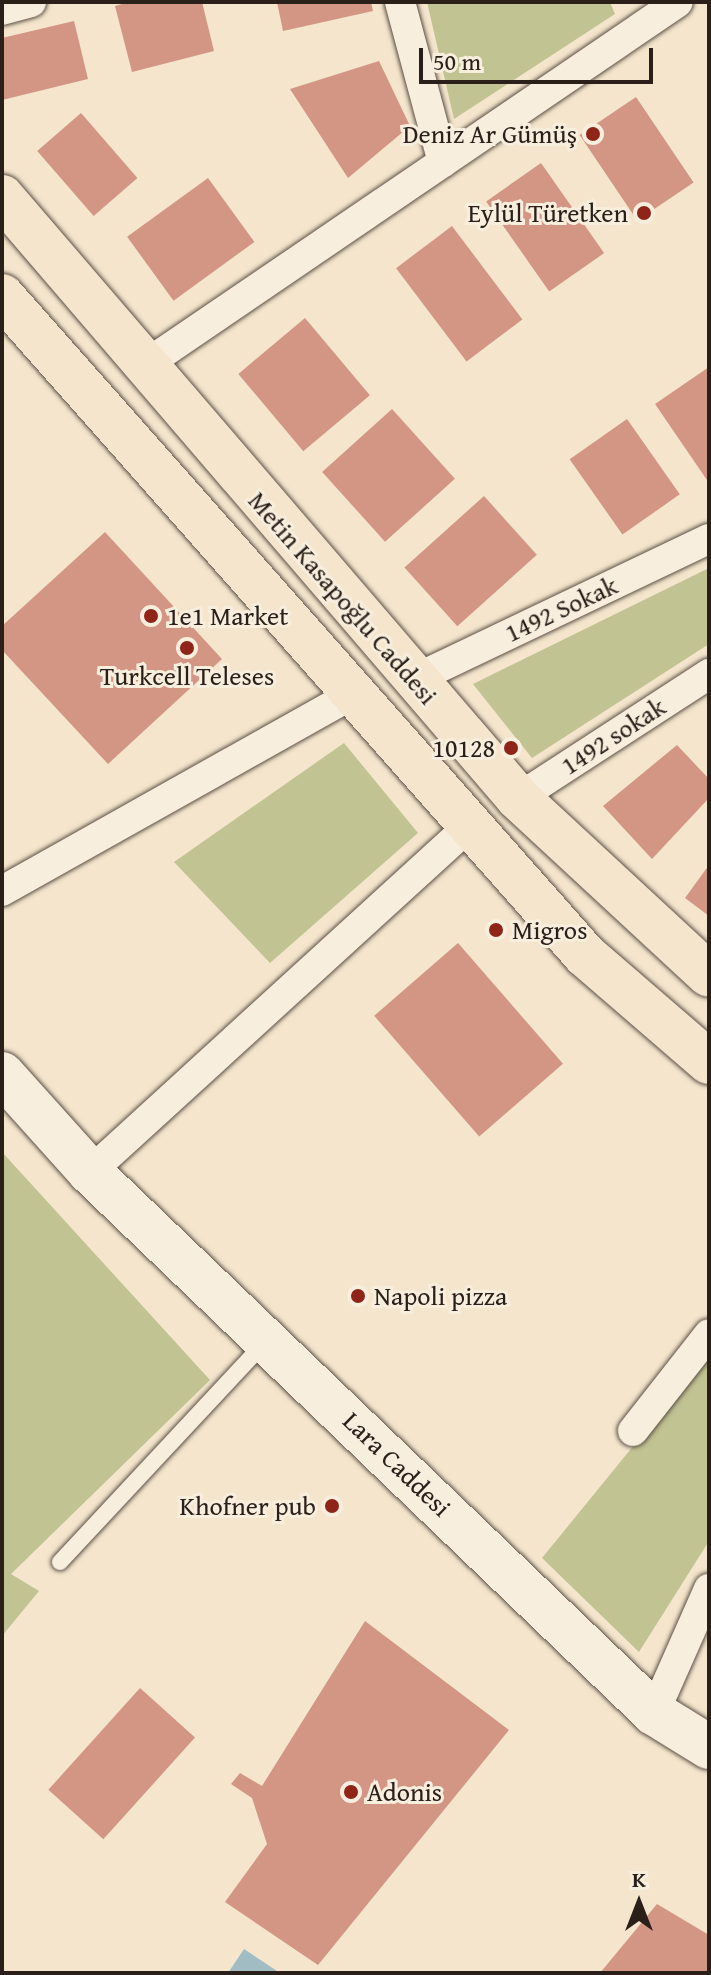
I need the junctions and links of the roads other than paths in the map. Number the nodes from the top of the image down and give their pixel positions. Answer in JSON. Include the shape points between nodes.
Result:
{"nodes":[{"id":1,"x":31,"y":2,"type":"edge"},
{"id":2,"x":400,"y":2,"type":"edge"},
{"id":3,"x":678,"y":2,"type":"edge"},
{"id":4,"x":2,"y":10,"type":"edge"},
{"id":5,"x":443,"y":162,"type":"junction"},
{"id":6,"x":2,"y":197,"type":"edge"},
{"id":7,"x":2,"y":296,"type":"edge"},
{"id":8,"x":142,"y":367,"type":"junction"},
{"id":9,"x":709,"y":539,"type":"edge"},
{"id":10,"x":709,"y":674,"type":"edge"},
{"id":11,"x":413,"y":680,"type":"junction"},
{"id":12,"x":353,"y":694,"type":"junction"},
{"id":13,"x":518,"y":798,"type":"junction"},
{"id":14,"x":468,"y":827,"type":"junction"},
{"id":15,"x":2,"y":891,"type":"edge"},
{"id":16,"x":709,"y":975,"type":"edge"},
{"id":17,"x":709,"y":1062,"type":"edge"},
{"id":18,"x":2,"y":1074,"type":"edge"},
{"id":19,"x":90,"y":1172,"type":"junction"},
{"id":20,"x":709,"y":1334,"type":"edge"},
{"id":21,"x":268,"y":1339,"type":"junction"},
{"id":22,"x":633,"y":1431,"type":"dead end"},
{"id":23,"x":60,"y":1562,"type":"dead end"},
{"id":24,"x":709,"y":1589,"type":"edge"},
{"id":25,"x":654,"y":1713,"type":"junction"},
{"id":26,"x":709,"y":1747,"type":"edge"}],
"edges":[{"from":1,"to":4,"type":"street"},
{"from":2,"to":5,"type":"street"},
{"from":3,"to":5,"type":"street"},
{"from":5,"to":8,"type":"street"},
{"from":6,"to":8,"type":"main road","name":"Metin Kasapoğlu Caddesi"},
{"from":7,"to":12,"type":"main road"},
{"from":8,"to":11,"type":"main road","name":"Metin Kasapoğlu Caddesi"},
{"from":9,"to":11,"type":"street","name":"1492 Sokak"},
{"from":10,"to":13,"type":"street","name":"1492 sokak"},
{"from":11,"to":13,"type":"main road","name":"Metin Kasapoğlu Caddesi"},
{"from":12,"to":14,"type":"main road"},
{"from":12,"to":15,"type":"street"},
{"from":13,"to":16,"type":"main road","name":"Metin Kasapoğlu Caddesi"},
{"from":14,"to":17,"type":"main road","via":[[615,985]]},
{"from":14,"to":19,"type":"street"},
{"from":18,"to":19,"type":"street","name":"Lara Caddesi"},
{"from":19,"to":21,"type":"street","name":"Lara Caddesi"},
{"from":20,"to":22,"type":"street"},
{"from":21,"to":23,"type":"lane"},
{"from":21,"to":25,"type":"street","name":"Lara Caddesi"},
{"from":24,"to":25,"type":"street"},
{"from":25,"to":26,"type":"street","name":"Lara Caddesi"}]}
